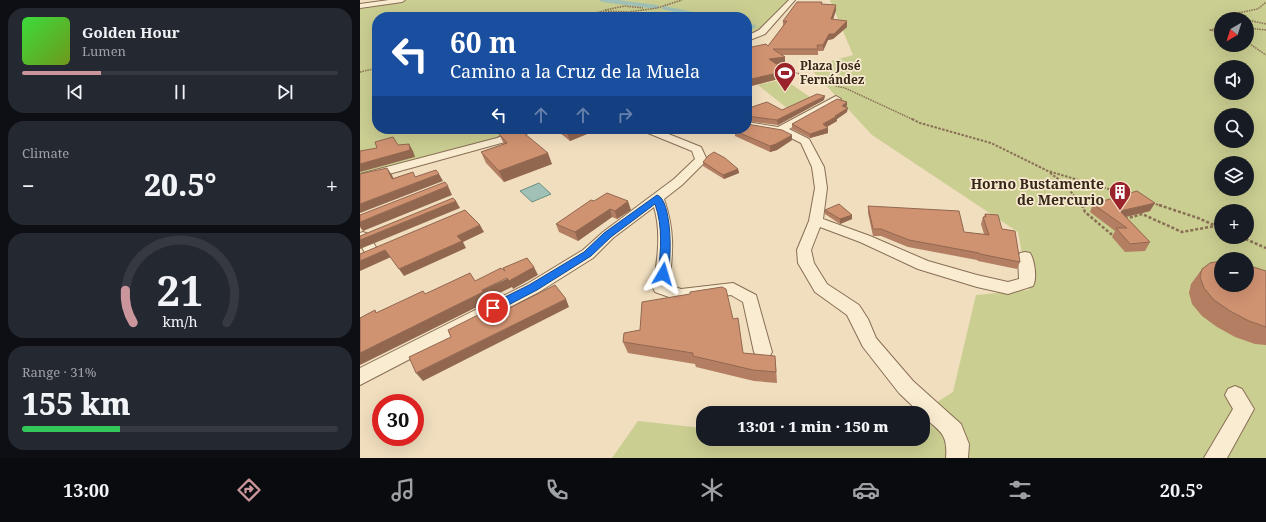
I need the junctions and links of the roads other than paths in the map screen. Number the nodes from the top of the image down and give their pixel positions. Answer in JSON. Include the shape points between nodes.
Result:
{"nodes":[{"id":1,"x":402,"y":0,"type":"edge"},
{"id":2,"x":792,"y":0,"type":"edge"},
{"id":3,"x":367,"y":2,"type":"edge"},
{"id":4,"x":360,"y":6,"type":"edge"},
{"id":5,"x":752,"y":37,"type":"edge"},
{"id":6,"x":836,"y":99,"type":"edge"},
{"id":7,"x":752,"y":126,"type":"edge"},
{"id":8,"x":779,"y":130,"type":"junction"},
{"id":9,"x":516,"y":134,"type":"edge"},
{"id":10,"x":659,"y":134,"type":"edge"},
{"id":11,"x":360,"y":178,"type":"edge"},
{"id":12,"x":657,"y":198,"type":"junction"},
{"id":13,"x":816,"y":221,"type":"junction"},
{"id":14,"x":378,"y":232,"type":"edge"},
{"id":15,"x":361,"y":238,"type":"edge"},
{"id":16,"x":386,"y":246,"type":"edge"},
{"id":17,"x":366,"y":255,"type":"edge"},
{"id":18,"x":1025,"y":257,"type":"dead end"},
{"id":19,"x":763,"y":352,"type":"dead end"},
{"id":20,"x":360,"y":377,"type":"edge"},
{"id":21,"x":1235,"y":395,"type":"dead end"},
{"id":22,"x":957,"y":458,"type":"edge"},
{"id":23,"x":1215,"y":458,"type":"edge"}],
"edges":[{"from":1,"to":3,"type":"street"},
{"from":2,"to":5,"type":"street","via":[[762,32]]},
{"from":3,"to":4,"type":"street"},
{"from":6,"to":8,"type":"street"},
{"from":7,"to":8,"type":"street"},
{"from":8,"to":13,"type":"street","via":[[805,141],[815,158],[821,188]]},
{"from":9,"to":11,"type":"street"},
{"from":10,"to":12,"type":"street","via":[[697,150],[701,160]]},
{"from":12,"to":19,"type":"street","via":[[664,218],[666,247],[661,288],[680,295],[733,289],[750,299]]},
{"from":12,"to":20,"type":"street","via":[[608,235],[588,254],[533,288]]},
{"from":13,"to":18,"type":"street","via":[[865,239],[923,266],[1008,288],[1027,282]]},
{"from":13,"to":22,"type":"street","via":[[804,250],[806,263],[814,279],[821,288],[853,310],[869,342],[906,387],[954,431],[958,444]]},
{"from":14,"to":15,"type":"street"},
{"from":15,"to":17,"type":"street"},
{"from":16,"to":17,"type":"street"},
{"from":21,"to":23,"type":"street","via":[[1244,409]]}]}
